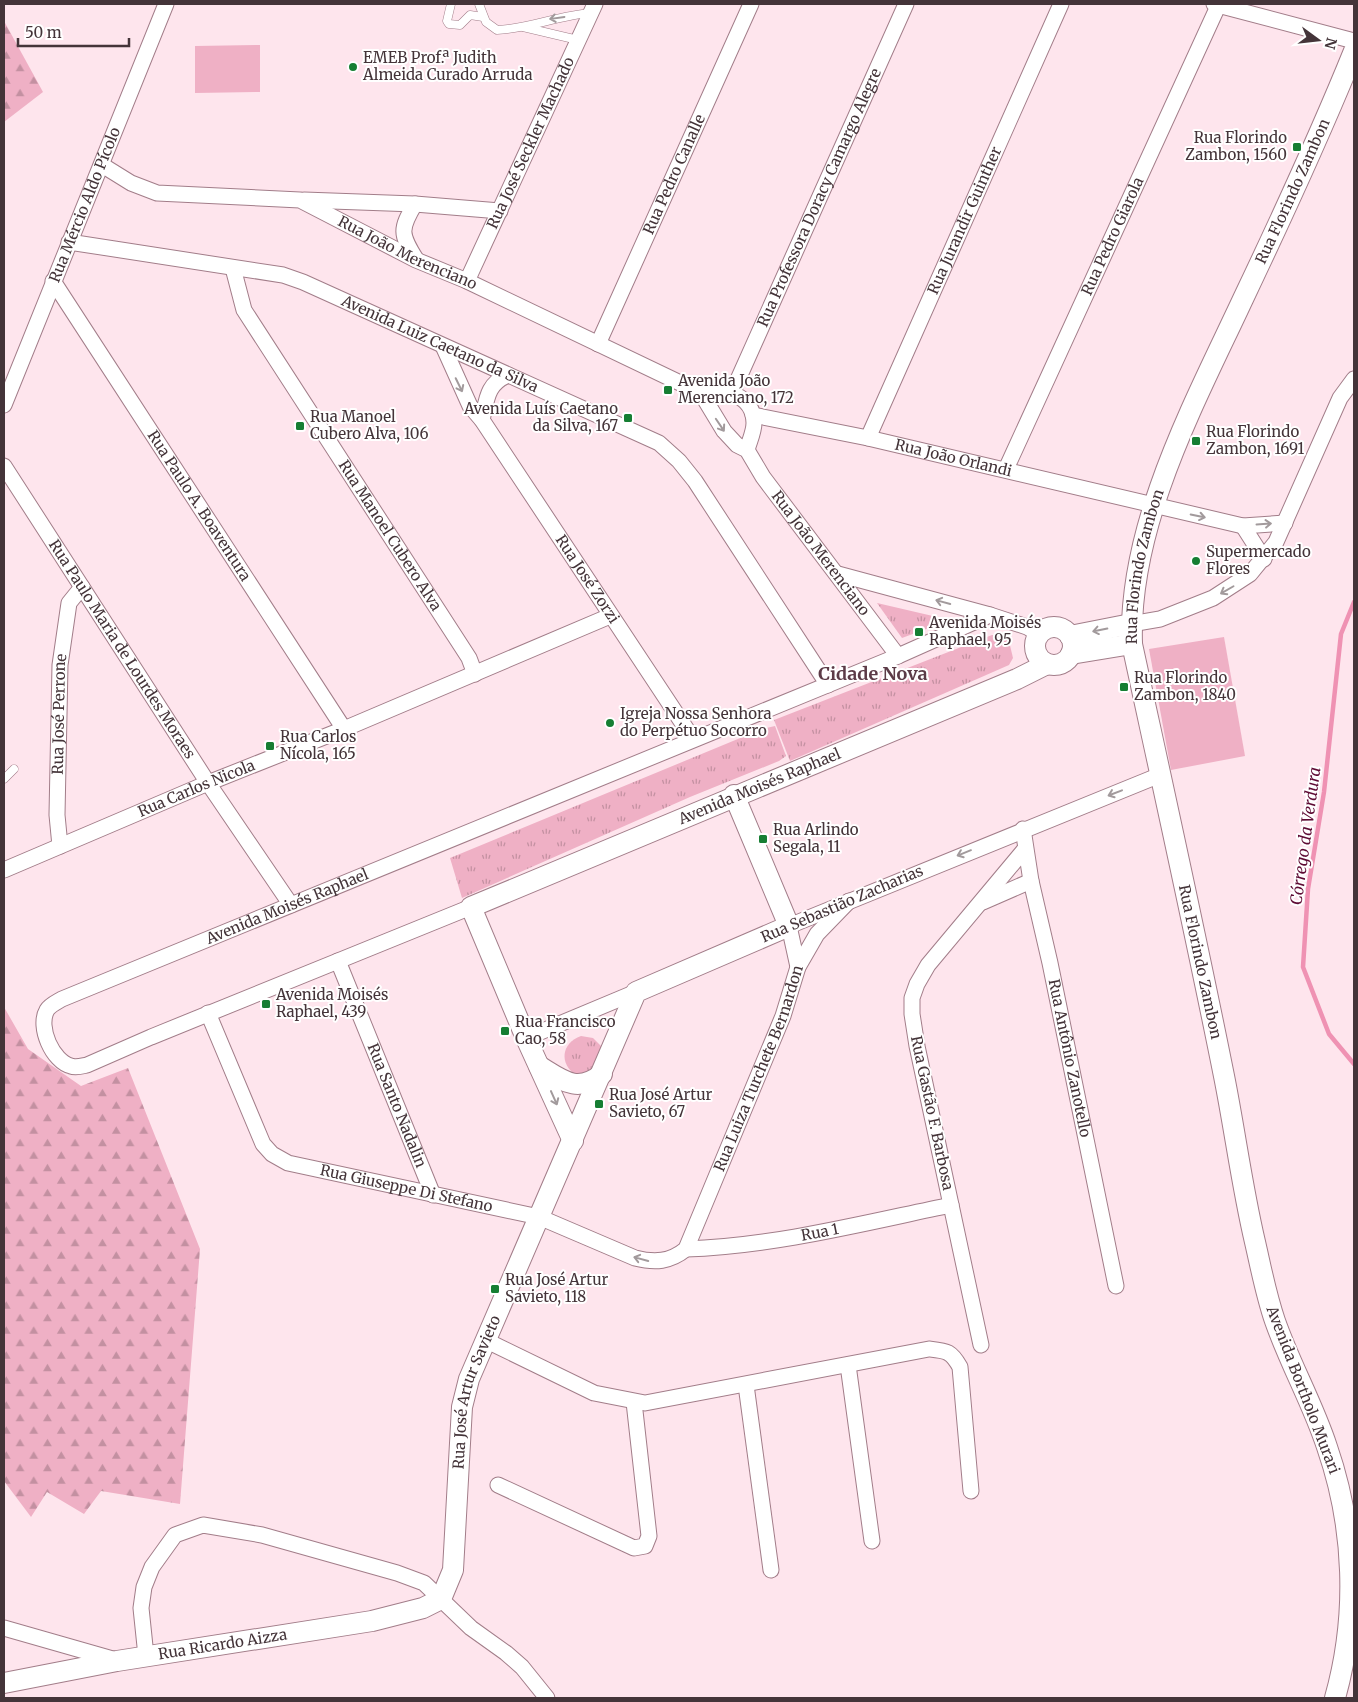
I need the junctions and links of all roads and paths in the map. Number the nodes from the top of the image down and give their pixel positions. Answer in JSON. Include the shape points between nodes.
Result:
{"nodes":[{"id":1,"x":166,"y":4,"type":"edge"},
{"id":2,"x":450,"y":4,"type":"edge"},
{"id":3,"x":479,"y":4,"type":"edge"},
{"id":4,"x":751,"y":4,"type":"edge"},
{"id":5,"x":906,"y":4,"type":"edge"},
{"id":6,"x":1060,"y":4,"type":"edge"},
{"id":7,"x":1217,"y":4,"type":"edge"},
{"id":8,"x":593,"y":9,"type":"edge"},
{"id":9,"x":483,"y":17,"type":"junction"},
{"id":10,"x":523,"y":27,"type":"junction"},
{"id":11,"x":578,"y":40,"type":"junction"},
{"id":12,"x":1354,"y":41,"type":"edge"},
{"id":13,"x":1354,"y":51,"type":"edge"},
{"id":14,"x":102,"y":165,"type":"junction"},
{"id":15,"x":300,"y":200,"type":"junction"},
{"id":16,"x":415,"y":204,"type":"junction"},
{"id":17,"x":500,"y":210,"type":"junction"},
{"id":18,"x":69,"y":242,"type":"junction"},
{"id":19,"x":416,"y":260,"type":"junction"},
{"id":20,"x":233,"y":268,"type":"junction"},
{"id":21,"x":53,"y":281,"type":"junction"},
{"id":22,"x":467,"y":281,"type":"junction"},
{"id":23,"x":598,"y":344,"type":"junction"},
{"id":24,"x":443,"y":346,"type":"junction"},
{"id":25,"x":508,"y":375,"type":"junction"},
{"id":26,"x":1354,"y":379,"type":"edge"},
{"id":27,"x":701,"y":393,"type":"junction"},
{"id":28,"x":732,"y":393,"type":"junction"},
{"id":29,"x":4,"y":405,"type":"edge"},
{"id":30,"x":753,"y":415,"type":"junction"},
{"id":31,"x":482,"y":420,"type":"junction"},
{"id":32,"x":868,"y":438,"type":"junction"},
{"id":33,"x":746,"y":450,"type":"junction"},
{"id":34,"x":4,"y":466,"type":"edge"},
{"id":35,"x":1006,"y":469,"type":"junction"},
{"id":36,"x":1153,"y":506,"type":"junction"},
{"id":37,"x":1285,"y":523,"type":"junction"},
{"id":38,"x":1243,"y":526,"type":"junction"},
{"id":39,"x":1264,"y":559,"type":"junction"},
{"id":40,"x":838,"y":574,"type":"junction"},
{"id":41,"x":82,"y":587,"type":"junction"},
{"id":42,"x":990,"y":614,"type":"junction"},
{"id":43,"x":610,"y":616,"type":"junction"},
{"id":44,"x":1039,"y":634,"type":"junction"},
{"id":45,"x":1131,"y":634,"type":"junction"},
{"id":46,"x":1070,"y":645,"type":"junction"},
{"id":47,"x":898,"y":656,"type":"junction"},
{"id":48,"x":1047,"y":664,"type":"junction"},
{"id":49,"x":475,"y":674,"type":"junction"},
{"id":50,"x":828,"y":685,"type":"junction"},
{"id":51,"x":344,"y":729,"type":"junction"},
{"id":52,"x":693,"y":739,"type":"junction"},
{"id":53,"x":14,"y":769,"type":"dead end"},
{"id":54,"x":1160,"y":775,"type":"junction"},
{"id":55,"x":4,"y":779,"type":"edge"},
{"id":56,"x":208,"y":783,"type":"junction"},
{"id":57,"x":734,"y":796,"type":"junction"},
{"id":58,"x":1023,"y":829,"type":"junction"},
{"id":59,"x":60,"y":846,"type":"junction"},
{"id":60,"x":1025,"y":849,"type":"junction"},
{"id":61,"x":4,"y":870,"type":"edge"},
{"id":62,"x":1031,"y":881,"type":"junction"},
{"id":63,"x":849,"y":900,"type":"junction"},
{"id":64,"x":983,"y":902,"type":"junction"},
{"id":65,"x":291,"y":905,"type":"junction"},
{"id":66,"x":472,"y":907,"type":"junction"},
{"id":67,"x":789,"y":926,"type":"junction"},
{"id":68,"x":338,"y":961,"type":"junction"},
{"id":69,"x":798,"y":967,"type":"junction"},
{"id":70,"x":636,"y":992,"type":"junction"},
{"id":71,"x":208,"y":1013,"type":"junction"},
{"id":72,"x":526,"y":1038,"type":"junction"},
{"id":73,"x":539,"y":1066,"type":"junction"},
{"id":74,"x":602,"y":1074,"type":"junction"},
{"id":75,"x":573,"y":1141,"type":"junction"},
{"id":76,"x":433,"y":1195,"type":"junction"},
{"id":77,"x":951,"y":1205,"type":"junction"},
{"id":78,"x":539,"y":1217,"type":"junction"},
{"id":79,"x":1252,"y":1230,"type":"joint"},
{"id":80,"x":686,"y":1249,"type":"junction"},
{"id":81,"x":1116,"y":1286,"type":"dead end"},
{"id":82,"x":485,"y":1340,"type":"junction"},
{"id":83,"x":981,"y":1345,"type":"dead end"},
{"id":84,"x":848,"y":1365,"type":"junction"},
{"id":85,"x":746,"y":1385,"type":"junction"},
{"id":86,"x":634,"y":1402,"type":"junction"},
{"id":87,"x":498,"y":1485,"type":"dead end"},
{"id":88,"x":971,"y":1491,"type":"dead end"},
{"id":89,"x":872,"y":1541,"type":"dead end"},
{"id":90,"x":771,"y":1570,"type":"dead end"},
{"id":91,"x":445,"y":1591,"type":"junction"},
{"id":92,"x":4,"y":1628,"type":"edge"},
{"id":93,"x":146,"y":1656,"type":"junction"},
{"id":94,"x":117,"y":1661,"type":"junction"},
{"id":95,"x":4,"y":1683,"type":"edge"},
{"id":96,"x":546,"y":1698,"type":"edge"},
{"id":97,"x":1335,"y":1698,"type":"edge"}],
"edges":[{"from":1,"to":14,"type":"street","name":"Rua Mércio Aldo Pícolo"},
{"from":2,"to":9,"type":"lane","via":[[449,24],[460,24],[470,15]]},
{"from":3,"to":9,"type":"lane"},
{"from":4,"to":23,"type":"street","name":"Rua Pedro Canalle"},
{"from":5,"to":28,"type":"street","name":"Rua Professora Doracy Camargo Alegre"},
{"from":6,"to":32,"type":"street","name":"Rua Jurandir Guinther"},
{"from":7,"to":12,"type":"street"},
{"from":7,"to":35,"type":"street","name":"Rua Pedro Giarola"},
{"from":8,"to":10,"type":"lane","one_way":true},
{"from":8,"to":11,"type":"street","name":"Rua José Seckler Machado"},
{"from":9,"to":10,"type":"lane","via":[[497,30]]},
{"from":10,"to":11,"type":"lane"},
{"from":11,"to":17,"type":"street","name":"Rua José Seckler Machado"},
{"from":13,"to":36,"type":"street","name":"Rua Florindo Zambon","via":[[1315,147],[1184,429]]},
{"from":14,"to":15,"type":"street","name":"Rua João Merenciano","via":[[131,183],[157,192]]},
{"from":14,"to":18,"type":"street","name":"Rua Mércio Aldo Pícolo"},
{"from":15,"to":16,"type":"street"},
{"from":15,"to":19,"type":"street","name":"Rua João Merenciano"},
{"from":16,"to":17,"type":"street"},
{"from":16,"to":19,"type":"street","via":[[405,222],[403,237]]},
{"from":17,"to":22,"type":"street","name":"Rua José Seckler Machado"},
{"from":18,"to":20,"type":"street","name":"Avenida Luiz Caetano da Silva"},
{"from":18,"to":21,"type":"street","name":"Rua Mércio Aldo Pícolo"},
{"from":19,"to":22,"type":"street","name":"Rua João Merenciano"},
{"from":20,"to":24,"type":"street","name":"Avenida Luiz Caetano da Silva","via":[[282,275],[302,282]]},
{"from":20,"to":49,"type":"street","name":"Rua Manoel Cubero Alva","via":[[244,310],[468,658]]},
{"from":21,"to":29,"type":"street","name":"Rua Mércio Aldo Pícolo"},
{"from":21,"to":51,"type":"street","name":"Rua Paulo A. Boaventura"},
{"from":22,"to":23,"type":"street","name":"Rua João Merenciano"},
{"from":23,"to":27,"type":"street","name":"Rua João Merenciano"},
{"from":24,"to":25,"type":"street","name":"Avenida Luiz Caetano da Silva"},
{"from":24,"to":31,"type":"street","name":"Rua José Zorzi","one_way":true,"via":[[470,406]]},
{"from":25,"to":31,"type":"street","via":[[496,380],[490,390]]},
{"from":25,"to":50,"type":"street","name":"Avenida Luiz Caetano da Silva","via":[[659,443],[680,461]]},
{"from":26,"to":37,"type":"street","via":[[1340,398]]},
{"from":27,"to":28,"type":"street","name":"Rua João Merenciano","via":[[718,389]]},
{"from":27,"to":33,"type":"street","name":"Rua João Merenciano","one_way":true,"via":[[724,431]]},
{"from":28,"to":30,"type":"street"},
{"from":30,"to":32,"type":"street","name":"Rua João Orlandi"},
{"from":30,"to":33,"type":"street","via":[[754,424]]},
{"from":31,"to":43,"type":"street","name":"Rua José Zorzi"},
{"from":32,"to":35,"type":"street","name":"Rua João Orlandi"},
{"from":33,"to":40,"type":"street","name":"Rua João Merenciano"},
{"from":34,"to":41,"type":"street","name":"Rua Paulo Maria de Lourdes Moraes"},
{"from":35,"to":36,"type":"street","name":"Rua João Orlandi"},
{"from":36,"to":38,"type":"street","name":"Rua João Orlandi","one_way":true},
{"from":36,"to":45,"type":"street","name":"Rua Florindo Zambon","via":[[1136,580]]},
{"from":38,"to":37,"type":"street","name":"Rua João Orlandi","one_way":true},
{"from":37,"to":39,"type":"street"},
{"from":38,"to":39,"type":"street"},
{"from":39,"to":45,"type":"street","one_way":true,"via":[[1250,574],[1213,598],[1154,621]]},
{"from":42,"to":40,"type":"street","one_way":true},
{"from":40,"to":47,"type":"street","name":"Rua João Merenciano"},
{"from":41,"to":56,"type":"street","name":"Rua Paulo Maria de Lourdes Moraes"},
{"from":41,"to":59,"type":"street","name":"Rua José Perrone","via":[[69,603],[60,665],[57,815]]},
{"from":42,"to":44,"type":"street"},
{"from":42,"to":47,"type":"street","name":"Avenida Moisés Raphael"},
{"from":43,"to":49,"type":"street","name":"Rua Carlos Nicola"},
{"from":43,"to":52,"type":"street","name":"Rua José Zorzi"},
{"from":44,"to":46,"type":"street","via":[[1051,627],[1058,628]]},
{"from":44,"to":48,"type":"street","via":[[1036,651]]},
{"from":45,"to":46,"type":"street"},
{"from":45,"to":54,"type":"street","name":"Rua Florindo Zambon"},
{"from":46,"to":48,"type":"street","via":[[1061,664]]},
{"from":47,"to":50,"type":"street","name":"Avenida Moisés Raphael"},
{"from":48,"to":57,"type":"street","name":"Avenida Moisés Raphael"},
{"from":49,"to":51,"type":"street","name":"Rua Carlos Nicola"},
{"from":50,"to":52,"type":"street","name":"Avenida Moisés Raphael"},
{"from":51,"to":56,"type":"street","name":"Rua Carlos Nicola"},
{"from":52,"to":65,"type":"street","name":"Avenida Moisés Raphael"},
{"from":53,"to":55,"type":"lane"},
{"from":54,"to":58,"type":"street","name":"Rua Sebastião Zacharias","one_way":true},
{"from":54,"to":79,"type":"street","name":"Rua Florindo Zambon","via":[[1224,1074]]},
{"from":56,"to":59,"type":"street","name":"Rua Carlos Nicola"},
{"from":56,"to":65,"type":"street","name":"Rua Paulo Maria de Lourdes Moraes"},
{"from":57,"to":66,"type":"street","name":"Avenida Moisés Raphael"},
{"from":57,"to":67,"type":"street"},
{"from":58,"to":60,"type":"street","name":"Rua Antônio Zanotello"},
{"from":58,"to":63,"type":"street","name":"Rua Sebastião Zacharias","one_way":true},
{"from":59,"to":61,"type":"street","name":"Rua Carlos Nicola"},
{"from":60,"to":62,"type":"street","name":"Rua Antônio Zanotello"},
{"from":60,"to":64,"type":"street","name":"Rua Gastão F. Barbosa"},
{"from":62,"to":64,"type":"street"},
{"from":62,"to":81,"type":"street","name":"Rua Antônio Zanotello"},
{"from":63,"to":67,"type":"street","name":"Rua Sebastião Zacharias"},
{"from":63,"to":69,"type":"street","name":"Rua Luiza Turchete Bernardon","via":[[828,921]]},
{"from":64,"to":77,"type":"street","name":"Rua Gastão F. Barbosa","via":[[928,965],[912,998],[917,1046]]},
{"from":65,"to":71,"type":"street","name":"Avenida Moisés Raphael","via":[[62,999],[47,1010],[44,1024],[50,1046],[59,1059],[77,1067],[87,1066]]},
{"from":66,"to":68,"type":"street","name":"Avenida Moisés Raphael"},
{"from":66,"to":72,"type":"street"},
{"from":67,"to":69,"type":"street"},
{"from":67,"to":70,"type":"street","name":"Rua Sebastião Zacharias"},
{"from":68,"to":71,"type":"street","name":"Avenida Moisés Raphael"},
{"from":68,"to":76,"type":"street","name":"Rua Santo Nadalin"},
{"from":69,"to":80,"type":"street","name":"Rua Luiza Turchete Bernardon","via":[[782,1016]]},
{"from":70,"to":72,"type":"street","name":"Rua Sebastião Zacharias"},
{"from":70,"to":74,"type":"street","name":"Rua José Artur Savieto"},
{"from":71,"to":76,"type":"street","name":"Rua Giuseppe Di Stefano","via":[[263,1144],[272,1154],[288,1163]]},
{"from":72,"to":73,"type":"street"},
{"from":73,"to":74,"type":"street","via":[[578,1085],[589,1083]]},
{"from":73,"to":75,"type":"street","one_way":true},
{"from":74,"to":75,"type":"street","name":"Rua José Artur Savieto"},
{"from":75,"to":78,"type":"street","name":"Rua José Artur Savieto"},
{"from":76,"to":78,"type":"street","name":"Rua Giuseppe Di Stefano"},
{"from":77,"to":80,"type":"street","name":"Rua 1","via":[[762,1242]]},
{"from":77,"to":83,"type":"street","name":"Rua Gastão F. Barbosa"},
{"from":80,"to":78,"type":"street","name":"Rua Giuseppe Di Stefano","one_way":true,"via":[[677,1257],[650,1262]]},
{"from":78,"to":82,"type":"street","name":"Rua José Artur Savieto"},
{"from":79,"to":97,"type":"street","name":"Avenida Bortholo Murari","via":[[1275,1322],[1327,1446],[1348,1534],[1354,1592],[1352,1628]]},
{"from":82,"to":86,"type":"street","via":[[594,1393]]},
{"from":82,"to":91,"type":"street","name":"Rua José Artur Savieto","via":[[469,1379],[462,1408],[455,1554]]},
{"from":84,"to":85,"type":"street"},
{"from":84,"to":88,"type":"street","via":[[929,1348],[945,1350],[954,1356],[960,1367]]},
{"from":84,"to":89,"type":"street"},
{"from":85,"to":86,"type":"street","via":[[669,1400]]},
{"from":85,"to":90,"type":"street"},
{"from":86,"to":87,"type":"street","via":[[649,1536],[645,1546],[634,1548]]},
{"from":91,"to":93,"type":"street","name":"Rua Ricardo Aizza","via":[[424,1608],[372,1621]]},
{"from":91,"to":93,"type":"street","via":[[397,1573],[262,1535],[203,1525],[175,1535],[152,1567],[141,1608]]},
{"from":91,"to":96,"type":"street","via":[[471,1628],[522,1667]]},
{"from":92,"to":94,"type":"street"},
{"from":93,"to":94,"type":"street","name":"Rua Ricardo Aizza"},
{"from":94,"to":95,"type":"street","name":"Rua Ricardo Aizza"}]}
